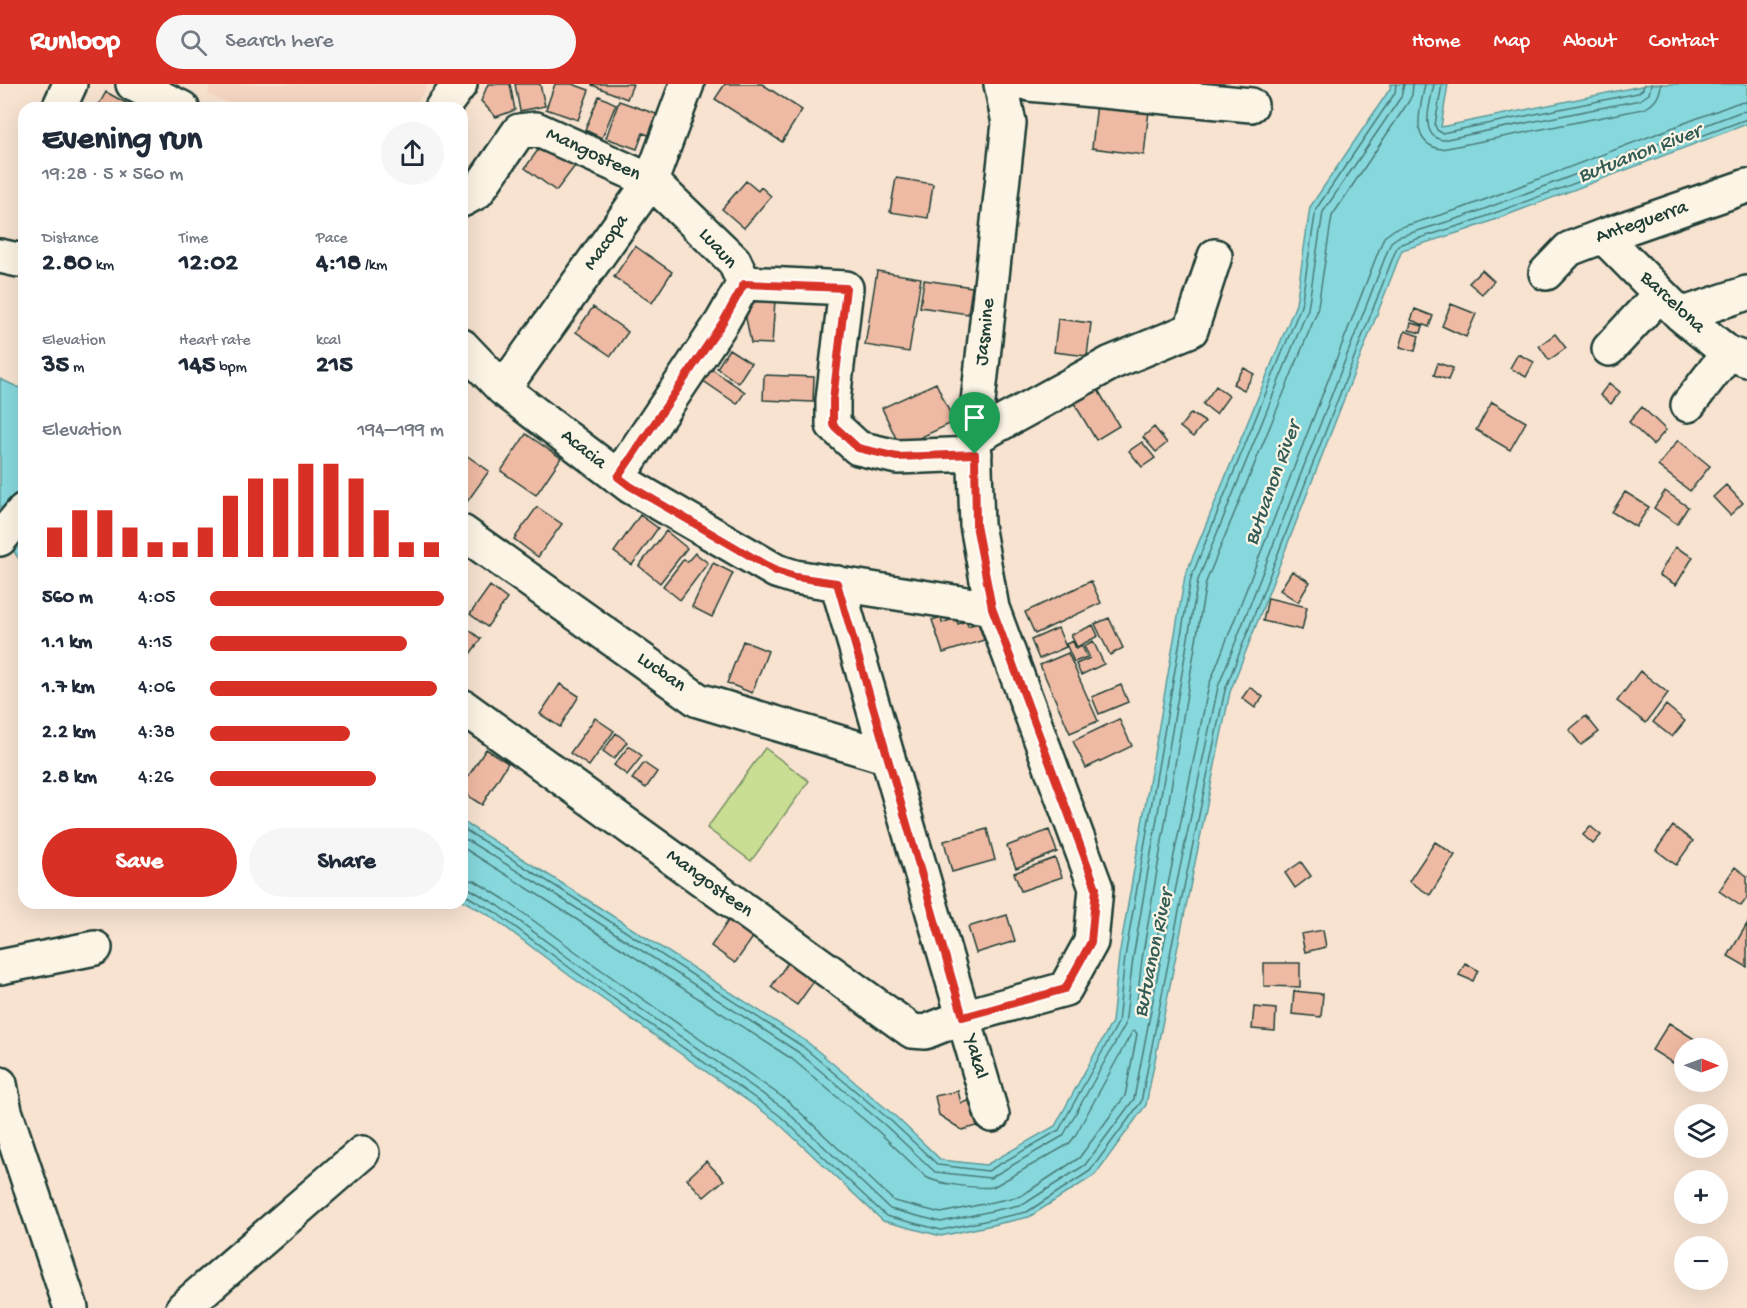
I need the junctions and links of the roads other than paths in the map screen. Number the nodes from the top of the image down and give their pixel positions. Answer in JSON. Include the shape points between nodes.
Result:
{"nodes":[{"id":1,"x":70,"y":84,"type":"edge"},
{"id":2,"x":134,"y":84,"type":"edge"},
{"id":3,"x":460,"y":84,"type":"edge"},
{"id":4,"x":687,"y":84,"type":"edge"},
{"id":5,"x":1001,"y":84,"type":"edge"},
{"id":6,"x":1029,"y":84,"type":"edge"},
{"id":7,"x":62,"y":102,"type":"edge"},
{"id":8,"x":170,"y":102,"type":"edge"},
{"id":9,"x":446,"y":102,"type":"edge"},
{"id":10,"x":1251,"y":105,"type":"dead end"},
{"id":11,"x":651,"y":181,"type":"junction"},
{"id":12,"x":1747,"y":186,"type":"edge"},
{"id":13,"x":468,"y":197,"type":"edge"},
{"id":14,"x":1603,"y":236,"type":"junction"},
{"id":15,"x":0,"y":256,"type":"edge"},
{"id":16,"x":1215,"y":256,"type":"dead end"},
{"id":17,"x":18,"y":260,"type":"edge"},
{"id":18,"x":1546,"y":273,"type":"dead end"},
{"id":19,"x":744,"y":284,"type":"junction"},
{"id":20,"x":1747,"y":293,"type":"edge"},
{"id":21,"x":1670,"y":304,"type":"junction"},
{"id":22,"x":1609,"y":348,"type":"dead end"},
{"id":23,"x":468,"y":352,"type":"edge"},
{"id":24,"x":1738,"y":357,"type":"edge"},
{"id":25,"x":503,"y":388,"type":"junction"},
{"id":26,"x":1688,"y":405,"type":"dead end"},
{"id":27,"x":974,"y":446,"type":"junction"},
{"id":28,"x":618,"y":477,"type":"junction"},
{"id":29,"x":18,"y":517,"type":"edge"},
{"id":30,"x":468,"y":536,"type":"edge"},
{"id":31,"x":0,"y":539,"type":"edge"},
{"id":32,"x":837,"y":583,"type":"junction"},
{"id":33,"x":992,"y":608,"type":"junction"},
{"id":34,"x":468,"y":710,"type":"edge"},
{"id":35,"x":888,"y":757,"type":"junction"},
{"id":36,"x":95,"y":948,"type":"dead end"},
{"id":37,"x":0,"y":967,"type":"edge"},
{"id":38,"x":963,"y":1017,"type":"junction"},
{"id":39,"x":2,"y":1103,"type":"edge"},
{"id":40,"x":992,"y":1115,"type":"dead end"},
{"id":41,"x":362,"y":1153,"type":"dead end"},
{"id":42,"x":71,"y":1308,"type":"edge"},
{"id":43,"x":183,"y":1308,"type":"edge"}],
"edges":[{"from":1,"to":7,"type":"street"},
{"from":2,"to":8,"type":"street"},
{"from":3,"to":9,"type":"street"},
{"from":4,"to":11,"type":"street","name":"Macopa"},
{"from":5,"to":27,"type":"street","name":"Jasmine","via":[[1009,123]]},
{"from":6,"to":10,"type":"street"},
{"from":11,"to":13,"type":"street","name":"Mangosteen","via":[[536,129],[519,131],[477,192]]},
{"from":11,"to":19,"type":"street","name":"Luaun","via":[[734,261]]},
{"from":11,"to":25,"type":"street","name":"Macopa"},
{"from":12,"to":14,"type":"street","name":"Anteguerra"},
{"from":14,"to":18,"type":"street","name":"Anteguerra","via":[[1569,249]]},
{"from":14,"to":21,"type":"street","name":"Barcelona"},
{"from":15,"to":17,"type":"street"},
{"from":16,"to":27,"type":"street","via":[[1191,330],[1111,363]]},
{"from":19,"to":27,"type":"street","via":[[846,288],[833,425],[858,448],[897,457]]},
{"from":19,"to":28,"type":"street","name":"Luaun","via":[[723,322]]},
{"from":20,"to":21,"type":"street"},
{"from":21,"to":22,"type":"street"},
{"from":21,"to":24,"type":"street","name":"Barcelona"},
{"from":23,"to":25,"type":"street","name":"Acacia"},
{"from":24,"to":26,"type":"street"},
{"from":25,"to":28,"type":"street","name":"Acacia"},
{"from":27,"to":33,"type":"street","name":"Jasmine","via":[[976,525]]},
{"from":28,"to":32,"type":"street","name":"Acacia","via":[[776,571]]},
{"from":29,"to":31,"type":"street"},
{"from":30,"to":35,"type":"street","name":"Lucban","via":[[698,700]]},
{"from":32,"to":33,"type":"street","name":"Acacia"},
{"from":32,"to":35,"type":"street","name":"Yakal"},
{"from":33,"to":38,"type":"street","name":"Jasmine","via":[[1096,888],[1091,942],[1065,989]]},
{"from":34,"to":38,"type":"street","name":"Mangosteen","via":[[912,1031],[925,1032]]},
{"from":35,"to":38,"type":"street","name":"Yakal"},
{"from":36,"to":37,"type":"street"},
{"from":38,"to":40,"type":"street","name":"Yakal"},
{"from":39,"to":42,"type":"street"},
{"from":41,"to":43,"type":"street"}]}
